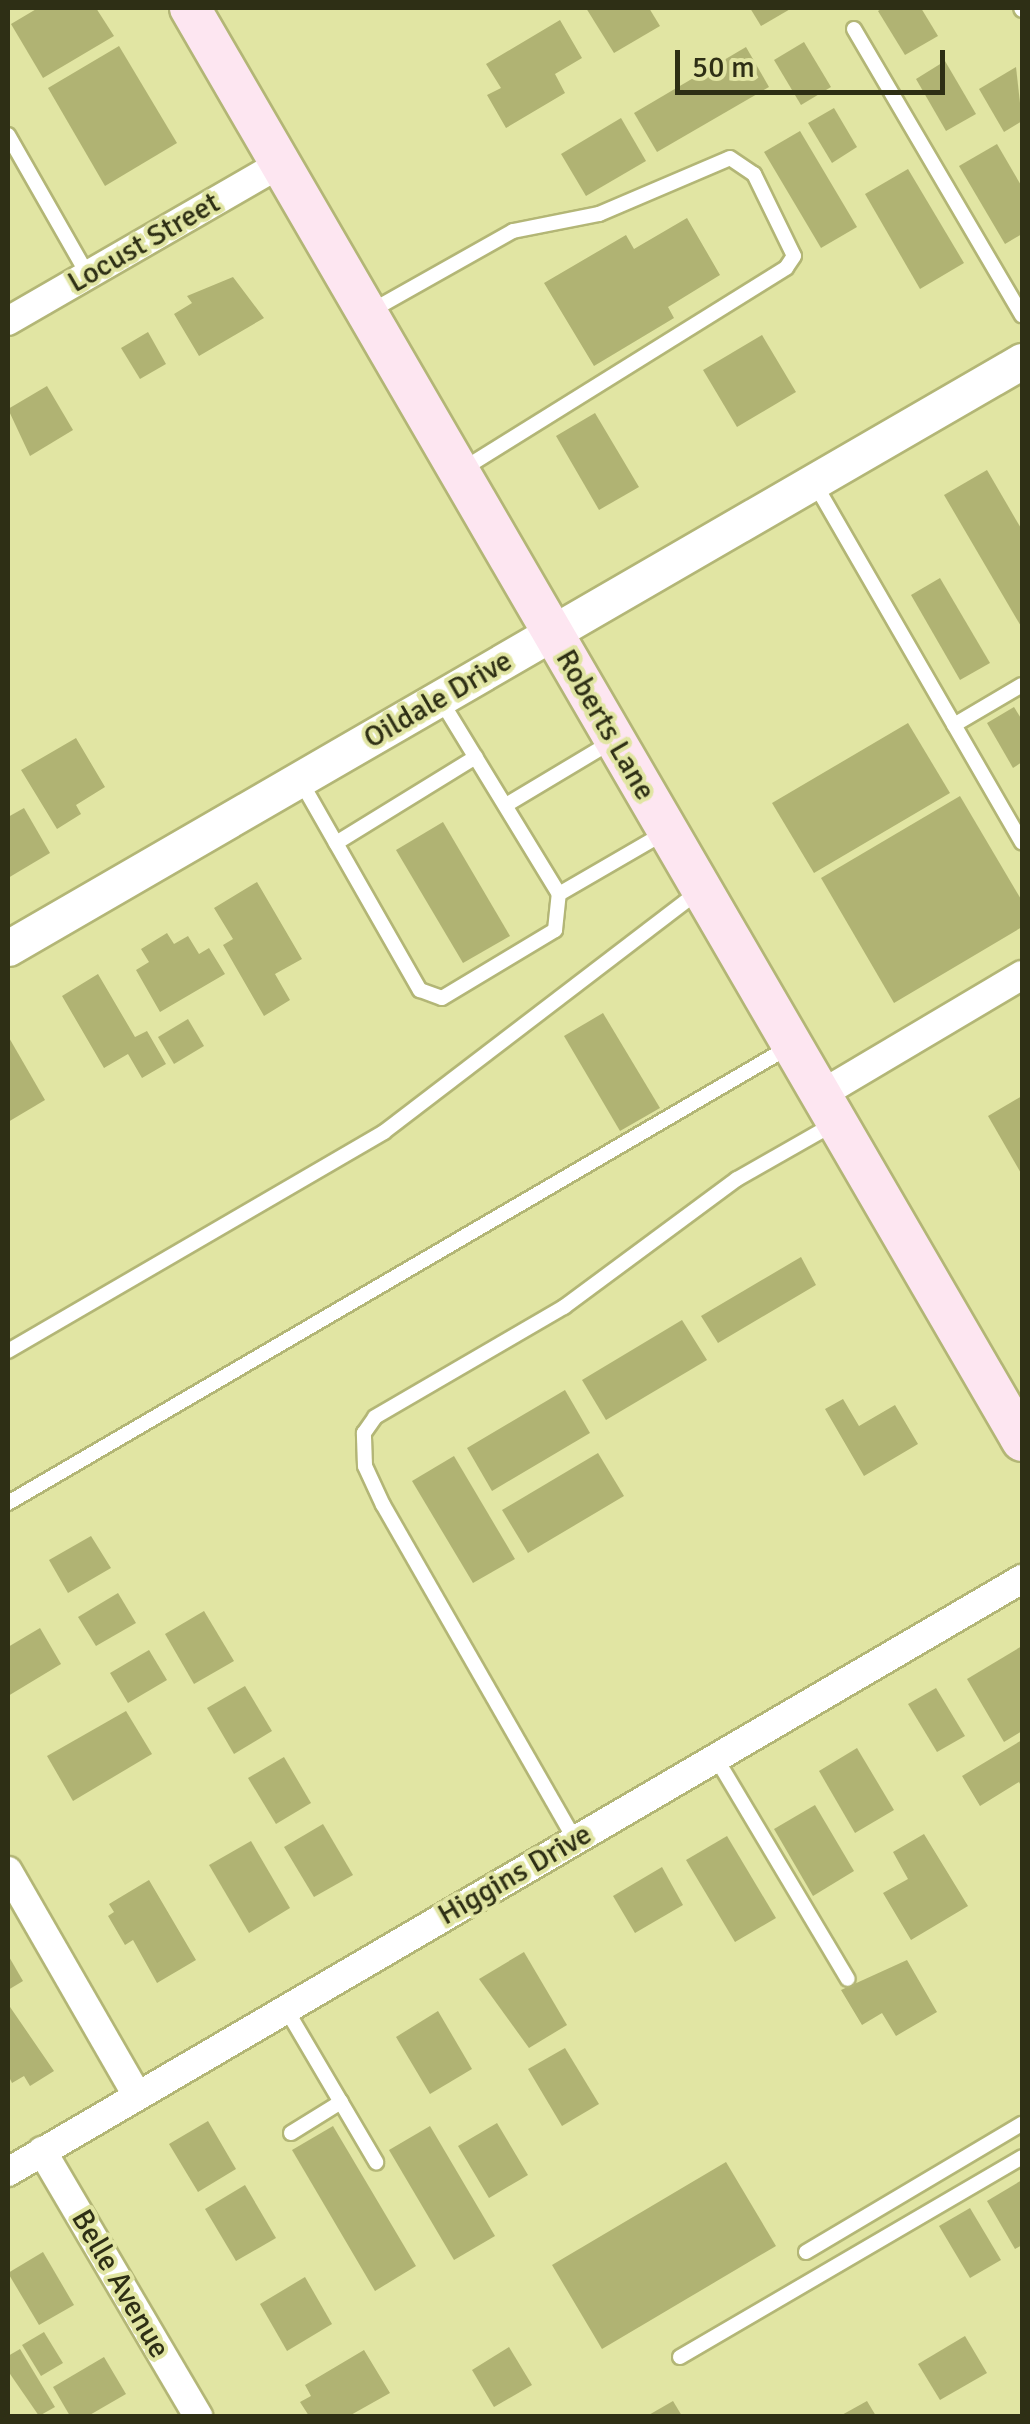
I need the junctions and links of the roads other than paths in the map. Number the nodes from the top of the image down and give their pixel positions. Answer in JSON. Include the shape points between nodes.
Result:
{"nodes":[{"id":1,"x":190,"y":8,"type":"edge"},
{"id":2,"x":854,"y":28,"type":"dead end"},
{"id":3,"x":8,"y":135,"type":"edge"},
{"id":4,"x":280,"y":164,"type":"junction"},
{"id":5,"x":88,"y":275,"type":"junction"},
{"id":6,"x":366,"y":314,"type":"junction"},
{"id":7,"x":1022,"y":315,"type":"edge"},
{"id":8,"x":8,"y":321,"type":"edge"},
{"id":9,"x":1022,"y":360,"type":"edge"},
{"id":10,"x":458,"y":472,"type":"junction"},
{"id":11,"x":814,"y":482,"type":"junction"},
{"id":12,"x":552,"y":634,"type":"junction"},
{"id":13,"x":1022,"y":685,"type":"edge"},
{"id":14,"x":440,"y":699,"type":"junction"},
{"id":15,"x":954,"y":725,"type":"junction"},
{"id":16,"x":614,"y":740,"type":"junction"},
{"id":17,"x":476,"y":757,"type":"junction"},
{"id":18,"x":300,"y":780,"type":"junction"},
{"id":19,"x":506,"y":805,"type":"junction"},
{"id":20,"x":667,"y":832,"type":"junction"},
{"id":21,"x":336,"y":842,"type":"junction"},
{"id":22,"x":1022,"y":842,"type":"edge"},
{"id":23,"x":700,"y":890,"type":"junction"},
{"id":24,"x":559,"y":894,"type":"junction"},
{"id":25,"x":8,"y":948,"type":"edge"},
{"id":26,"x":1022,"y":976,"type":"edge"},
{"id":27,"x":792,"y":1046,"type":"junction"},
{"id":28,"x":828,"y":1108,"type":"junction"},
{"id":29,"x":8,"y":1351,"type":"edge"},
{"id":30,"x":1022,"y":1441,"type":"edge"},
{"id":31,"x":8,"y":1502,"type":"edge"},
{"id":32,"x":1022,"y":1579,"type":"edge"},
{"id":33,"x":716,"y":1758,"type":"junction"},
{"id":34,"x":575,"y":1840,"type":"junction"},
{"id":35,"x":9,"y":1876,"type":"edge"},
{"id":36,"x":848,"y":1979,"type":"dead end"},
{"id":37,"x":286,"y":2008,"type":"junction"},
{"id":38,"x":138,"y":2095,"type":"junction"},
{"id":39,"x":341,"y":2102,"type":"junction"},
{"id":40,"x":1022,"y":2124,"type":"edge"},
{"id":41,"x":291,"y":2133,"type":"dead end"},
{"id":42,"x":42,"y":2150,"type":"junction"},
{"id":43,"x":1022,"y":2157,"type":"edge"},
{"id":44,"x":376,"y":2162,"type":"dead end"},
{"id":45,"x":8,"y":2172,"type":"edge"},
{"id":46,"x":806,"y":2252,"type":"dead end"},
{"id":47,"x":680,"y":2357,"type":"dead end"},
{"id":48,"x":198,"y":2416,"type":"edge"}],
"edges":[{"from":1,"to":4,"type":"main road","name":"Roberts Lane"},
{"from":2,"to":7,"type":"lane"},
{"from":3,"to":5,"type":"lane"},
{"from":4,"to":5,"type":"street","name":"Locust Street"},
{"from":4,"to":6,"type":"main road","name":"Roberts Lane"},
{"from":5,"to":8,"type":"street","name":"Locust Street"},
{"from":6,"to":10,"type":"main road","name":"Roberts Lane"},
{"from":6,"to":10,"type":"lane","via":[[513,231],[598,214],[730,158],[754,174],[794,256],[786,268]]},
{"from":9,"to":11,"type":"street","name":"Oildale Drive"},
{"from":10,"to":12,"type":"main road","name":"Roberts Lane"},
{"from":11,"to":12,"type":"street","name":"Oildale Drive"},
{"from":11,"to":15,"type":"lane"},
{"from":12,"to":14,"type":"street","name":"Oildale Drive"},
{"from":12,"to":16,"type":"main road","name":"Roberts Lane"},
{"from":13,"to":15,"type":"lane"},
{"from":14,"to":17,"type":"lane"},
{"from":14,"to":18,"type":"street","name":"Oildale Drive"},
{"from":15,"to":22,"type":"lane"},
{"from":16,"to":19,"type":"lane"},
{"from":16,"to":20,"type":"main road","name":"Roberts Lane"},
{"from":17,"to":19,"type":"lane"},
{"from":17,"to":21,"type":"lane"},
{"from":18,"to":21,"type":"lane"},
{"from":18,"to":25,"type":"street","name":"Oildale Drive"},
{"from":19,"to":24,"type":"lane"},
{"from":20,"to":23,"type":"main road","name":"Roberts Lane"},
{"from":20,"to":24,"type":"lane"},
{"from":21,"to":24,"type":"lane","via":[[430,997],[442,998],[555,930]]},
{"from":23,"to":27,"type":"main road","name":"Roberts Lane"},
{"from":23,"to":29,"type":"lane","via":[[384,1132]]},
{"from":26,"to":28,"type":"street"},
{"from":27,"to":28,"type":"main road","name":"Roberts Lane"},
{"from":27,"to":31,"type":"lane"},
{"from":28,"to":30,"type":"main road","name":"Roberts Lane"},
{"from":28,"to":34,"type":"lane","via":[[564,1307],[375,1417],[364,1433],[365,1466],[383,1505]]},
{"from":32,"to":33,"type":"street","name":"Higgins Drive"},
{"from":33,"to":34,"type":"street","name":"Higgins Drive"},
{"from":33,"to":36,"type":"lane"},
{"from":34,"to":37,"type":"street","name":"Higgins Drive"},
{"from":35,"to":38,"type":"street"},
{"from":37,"to":38,"type":"street","name":"Higgins Drive"},
{"from":37,"to":39,"type":"lane"},
{"from":38,"to":42,"type":"street","name":"Higgins Drive"},
{"from":39,"to":41,"type":"lane"},
{"from":39,"to":44,"type":"lane"},
{"from":40,"to":46,"type":"lane"},
{"from":42,"to":45,"type":"street","name":"Higgins Drive"},
{"from":42,"to":48,"type":"street","name":"Belle Avenue"},
{"from":43,"to":47,"type":"lane"}]}
